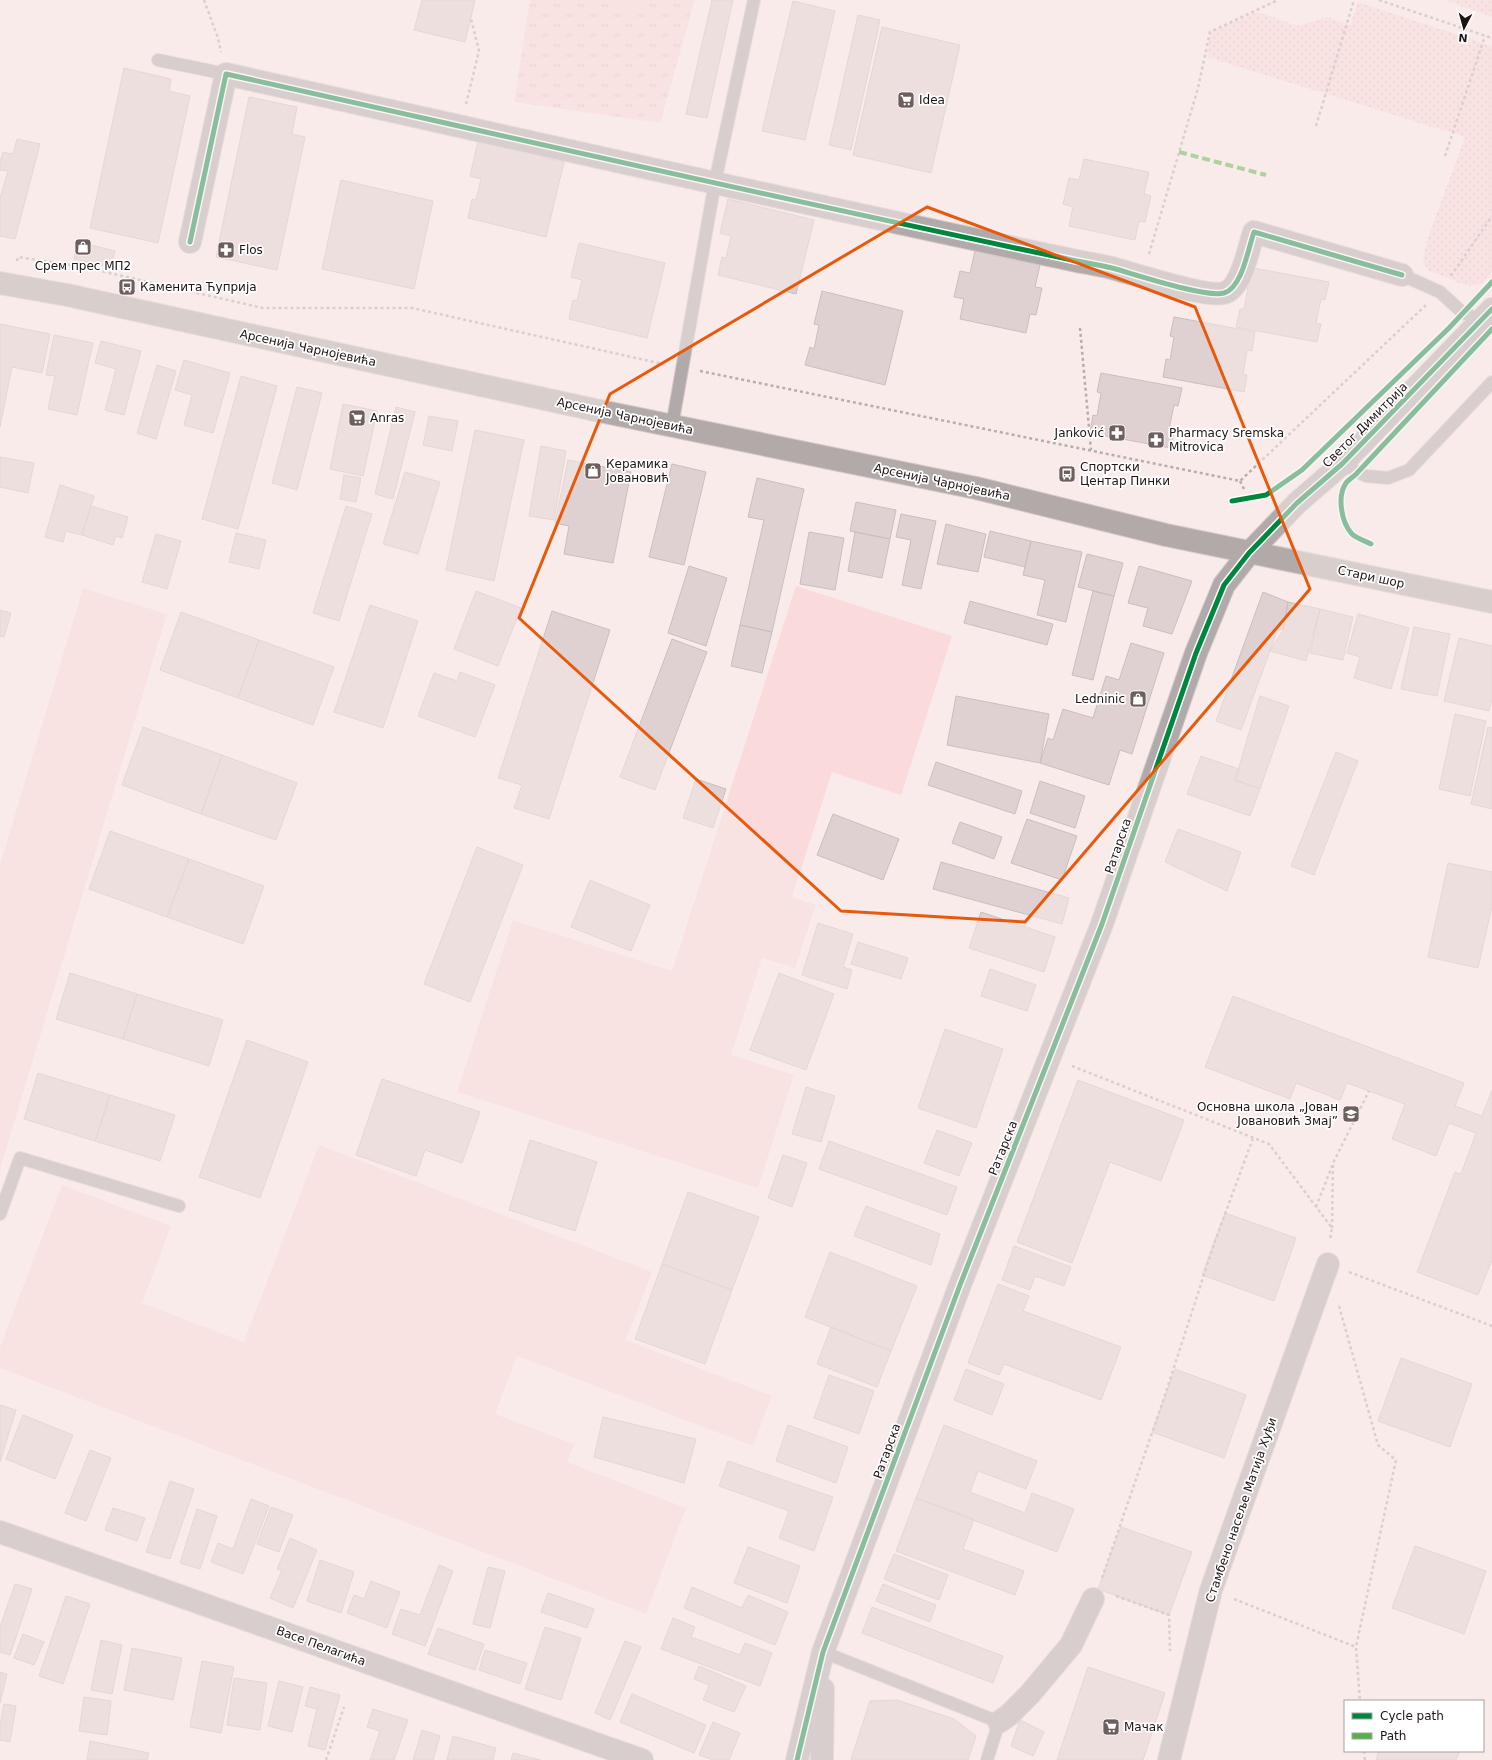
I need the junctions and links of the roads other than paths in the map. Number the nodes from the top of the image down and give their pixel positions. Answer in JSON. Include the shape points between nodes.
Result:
{"nodes":[{"id":1,"x":754,"y":0,"type":"edge"},
{"id":2,"x":158,"y":60,"type":"dead end"},
{"id":3,"x":226,"y":74,"type":"junction"},
{"id":4,"x":715,"y":182,"type":"junction"},
{"id":5,"x":190,"y":242,"type":"dead end"},
{"id":6,"x":1402,"y":275,"type":"joint"},
{"id":7,"x":6,"y":284,"type":"edge"},
{"id":8,"x":1487,"y":315,"type":"edge"},
{"id":9,"x":1492,"y":382,"type":"edge"},
{"id":10,"x":672,"y":426,"type":"junction"},
{"id":11,"x":1342,"y":464,"type":"junction"},
{"id":12,"x":1249,"y":553,"type":"junction"},
{"id":13,"x":1492,"y":602,"type":"edge"},
{"id":14,"x":179,"y":1206,"type":"dead end"},
{"id":15,"x":0,"y":1214,"type":"edge"},
{"id":16,"x":1328,"y":1264,"type":"road end"},
{"id":17,"x":0,"y":1532,"type":"edge"},
{"id":18,"x":1102,"y":1592,"type":"road end"},
{"id":19,"x":824,"y":1652,"type":"junction"},
{"id":20,"x":999,"y":1722,"type":"junction"},
{"id":21,"x":642,"y":1760,"type":"edge"},
{"id":22,"x":797,"y":1760,"type":"edge"},
{"id":23,"x":822,"y":1760,"type":"edge"},
{"id":24,"x":987,"y":1760,"type":"edge"},
{"id":25,"x":1169,"y":1760,"type":"edge"}],
"edges":[{"from":1,"to":4,"type":"lane"},
{"from":2,"to":3,"type":"lane"},
{"from":3,"to":4,"type":"street"},
{"from":3,"to":5,"type":"street"},
{"from":4,"to":6,"type":"street","via":[[1221,294],[1232,290],[1239,280],[1254,232]]},
{"from":4,"to":10,"type":"lane"},
{"from":6,"to":8,"type":"lane","via":[[1440,292],[1463,313]]},
{"from":7,"to":10,"type":"main road","name":"Арсенија Чарнојевића"},
{"from":8,"to":11,"type":"street","name":"Светог Димитрија"},
{"from":9,"to":11,"type":"lane","via":[[1408,470],[1388,478],[1366,476]]},
{"from":10,"to":12,"type":"main road","name":"Арсенија Чарнојевића","via":[[976,488]]},
{"from":11,"to":12,"type":"street","name":"Светог Димитрија","via":[[1297,503]]},
{"from":12,"to":13,"type":"main road","name":"Стари шор"},
{"from":12,"to":19,"type":"street","name":"Ратарска","via":[[1224,585],[1196,653],[1102,924],[960,1285]]},
{"from":14,"to":15,"type":"lane","via":[[20,1158]]},
{"from":16,"to":25,"type":"street","name":"Стамбено насеље Матија Хуђи","via":[[1211,1590]]},
{"from":17,"to":21,"type":"street","name":"Васе Пелагића"},
{"from":18,"to":20,"type":"street","via":[[1071,1645],[1030,1694]]},
{"from":19,"to":20,"type":"lane"},
{"from":19,"to":22,"type":"street","name":"Ратарска"},
{"from":19,"to":23,"type":"street","name":"Ратарска"},
{"from":20,"to":24,"type":"lane"}]}
